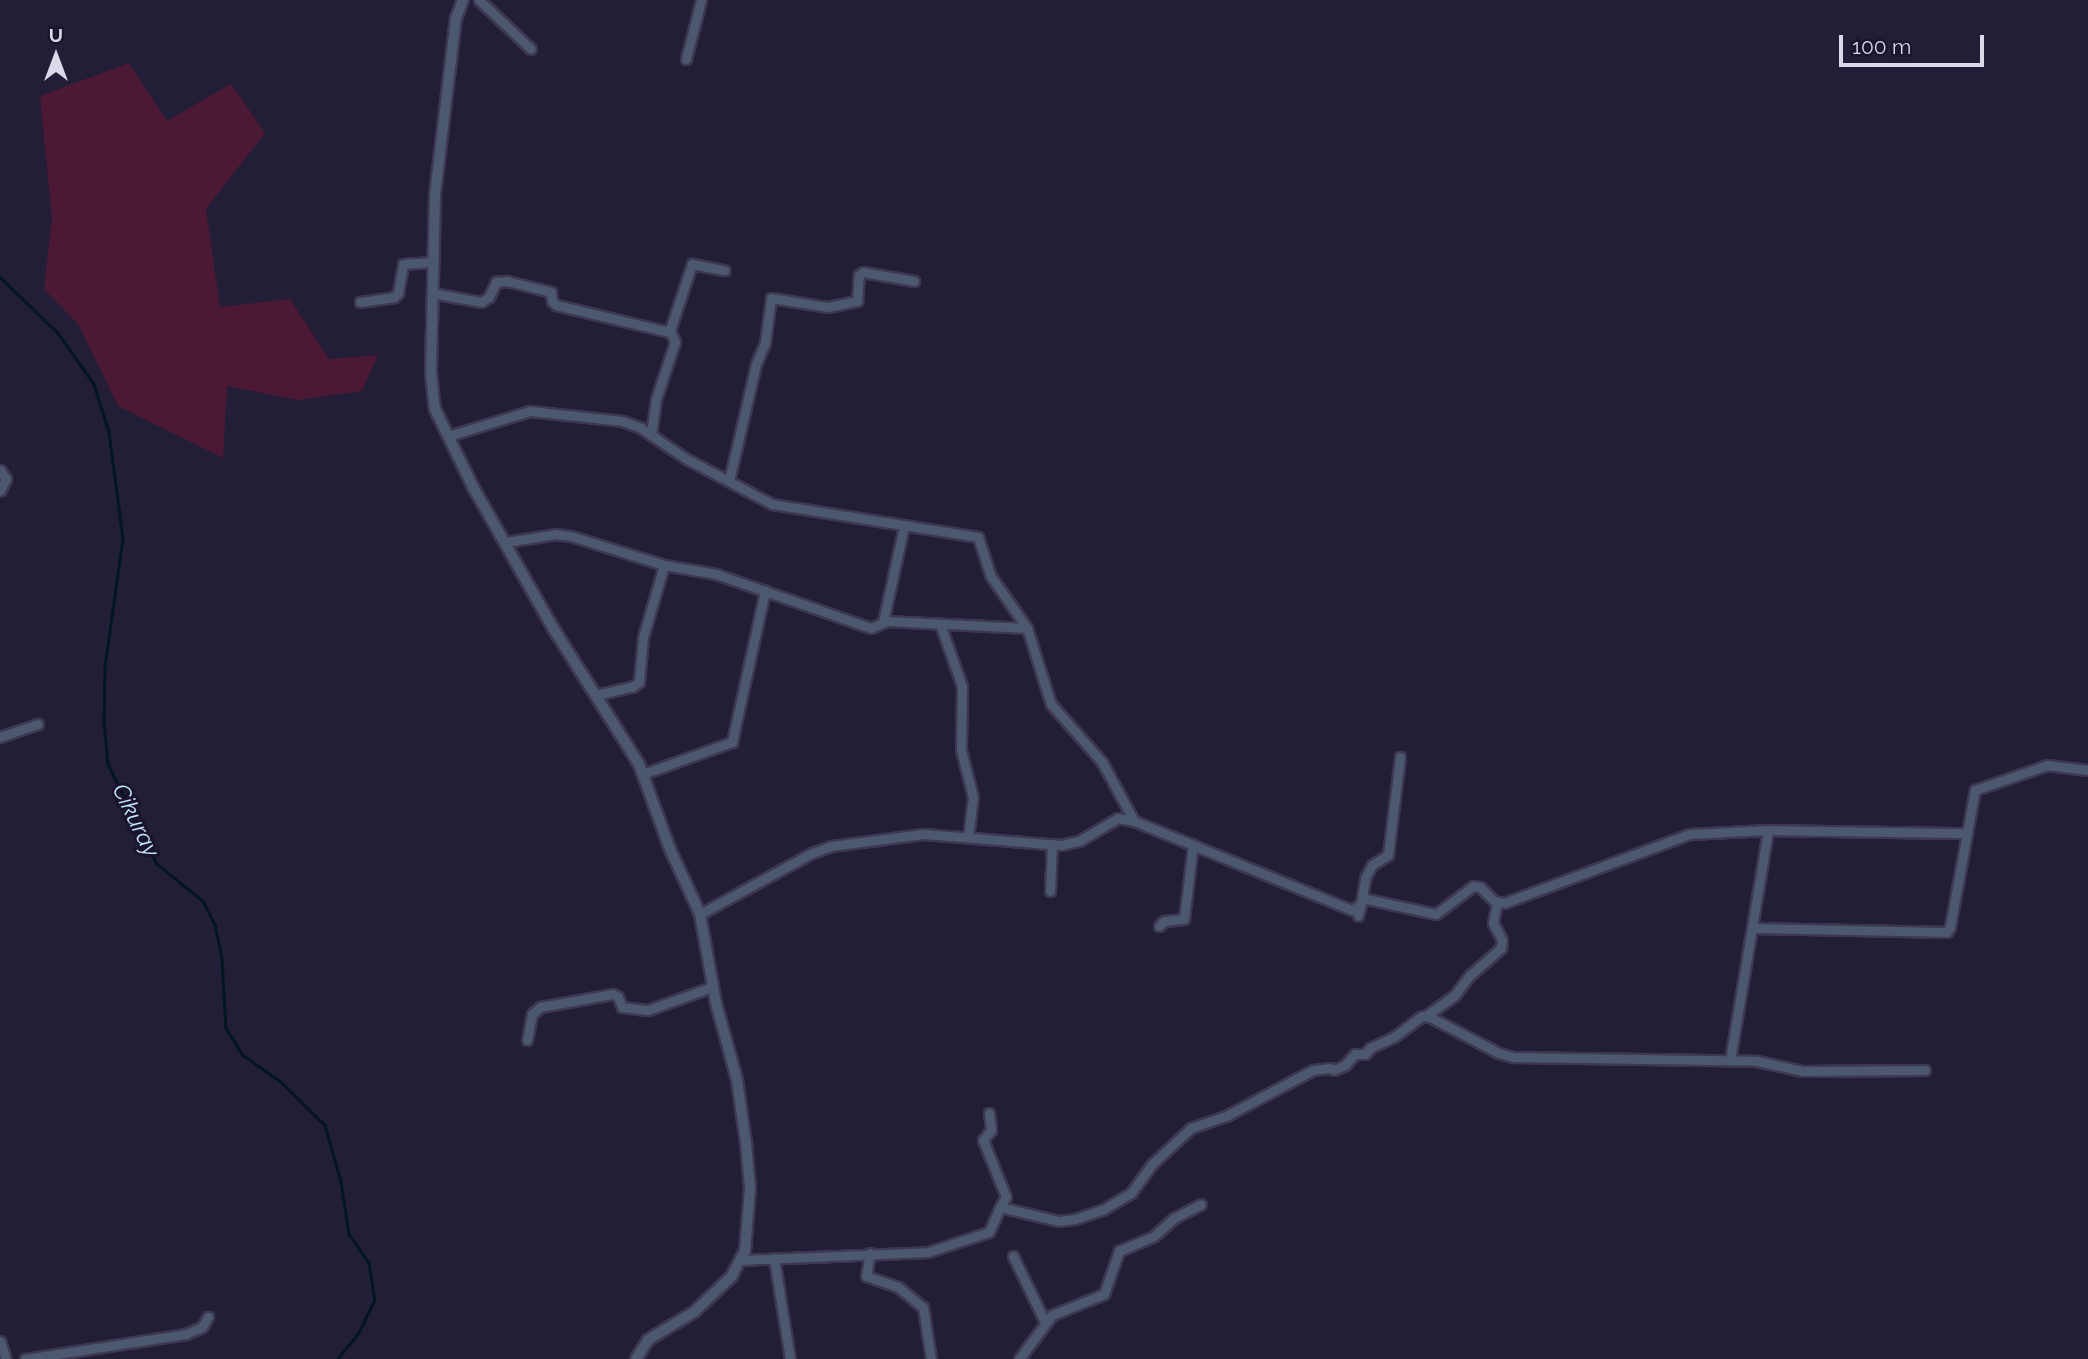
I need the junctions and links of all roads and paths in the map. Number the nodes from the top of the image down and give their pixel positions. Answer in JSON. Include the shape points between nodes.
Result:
{"nodes":[{"id":1,"x":463,"y":0,"type":"edge"},
{"id":2,"x":479,"y":0,"type":"edge"},
{"id":3,"x":701,"y":0,"type":"edge"},
{"id":4,"x":531,"y":49,"type":"dead end"},
{"id":5,"x":686,"y":59,"type":"dead end"},
{"id":6,"x":431,"y":262,"type":"junction"},
{"id":7,"x":724,"y":270,"type":"dead end"},
{"id":8,"x":914,"y":281,"type":"dead end"},
{"id":9,"x":432,"y":293,"type":"junction"},
{"id":10,"x":360,"y":302,"type":"dead end"},
{"id":11,"x":669,"y":332,"type":"junction"},
{"id":12,"x":651,"y":435,"type":"junction"},
{"id":13,"x":448,"y":436,"type":"junction"},
{"id":14,"x":0,"y":470,"type":"edge"},
{"id":15,"x":729,"y":481,"type":"junction"},
{"id":16,"x":0,"y":491,"type":"edge"},
{"id":17,"x":904,"y":526,"type":"junction"},
{"id":18,"x":506,"y":542,"type":"junction"},
{"id":19,"x":664,"y":565,"type":"junction"},
{"id":20,"x":765,"y":591,"type":"junction"},
{"id":21,"x":883,"y":622,"type":"junction"},
{"id":22,"x":940,"y":624,"type":"junction"},
{"id":23,"x":1027,"y":628,"type":"junction"},
{"id":24,"x":596,"y":695,"type":"junction"},
{"id":25,"x":38,"y":724,"type":"dead end"},
{"id":26,"x":0,"y":737,"type":"edge"},
{"id":27,"x":1400,"y":757,"type":"dead end"},
{"id":28,"x":2088,"y":770,"type":"edge"},
{"id":29,"x":643,"y":774,"type":"junction"},
{"id":30,"x":1134,"y":821,"type":"junction"},
{"id":31,"x":1768,"y":830,"type":"junction"},
{"id":32,"x":1966,"y":832,"type":"junction"},
{"id":33,"x":968,"y":836,"type":"junction"},
{"id":34,"x":1052,"y":844,"type":"junction"},
{"id":35,"x":1192,"y":845,"type":"junction"},
{"id":36,"x":1050,"y":891,"type":"dead end"},
{"id":37,"x":1361,"y":901,"type":"junction"},
{"id":38,"x":1497,"y":903,"type":"junction"},
{"id":39,"x":700,"y":915,"type":"junction"},
{"id":40,"x":1358,"y":916,"type":"dead end"},
{"id":41,"x":1159,"y":926,"type":"dead end"},
{"id":42,"x":1754,"y":928,"type":"junction"},
{"id":43,"x":712,"y":987,"type":"junction"},
{"id":44,"x":1426,"y":1016,"type":"junction"},
{"id":45,"x":527,"y":1040,"type":"dead end"},
{"id":46,"x":1730,"y":1060,"type":"junction"},
{"id":47,"x":1925,"y":1070,"type":"dead end"},
{"id":48,"x":989,"y":1113,"type":"dead end"},
{"id":49,"x":1200,"y":1204,"type":"dead end"},
{"id":50,"x":1000,"y":1207,"type":"junction"},
{"id":51,"x":870,"y":1253,"type":"junction"},
{"id":52,"x":1013,"y":1256,"type":"dead end"},
{"id":53,"x":774,"y":1258,"type":"junction"},
{"id":54,"x":740,"y":1260,"type":"junction"},
{"id":55,"x":208,"y":1317,"type":"dead end"},
{"id":56,"x":1045,"y":1322,"type":"junction"},
{"id":57,"x":0,"y":1341,"type":"edge"},
{"id":58,"x":6,"y":1359,"type":"edge"},
{"id":59,"x":25,"y":1359,"type":"edge"},
{"id":60,"x":636,"y":1359,"type":"edge"},
{"id":61,"x":790,"y":1359,"type":"edge"},
{"id":62,"x":931,"y":1359,"type":"edge"},
{"id":63,"x":1019,"y":1359,"type":"edge"}],
"edges":[{"from":1,"to":6,"type":"street","via":[[456,18]]},
{"from":2,"to":4,"type":"street"},
{"from":3,"to":5,"type":"street"},
{"from":6,"to":9,"type":"street"},
{"from":6,"to":10,"type":"street","via":[[402,264],[397,296]]},
{"from":7,"to":11,"type":"street","via":[[692,264]]},
{"from":8,"to":15,"type":"street","via":[[863,272],[857,301],[828,307],[771,299],[765,343]]},
{"from":9,"to":11,"type":"street","via":[[481,302],[496,282],[508,281],[551,292],[556,305]]},
{"from":9,"to":13,"type":"street","via":[[431,390]]},
{"from":11,"to":12,"type":"street","via":[[675,344],[656,399]]},
{"from":12,"to":13,"type":"street","via":[[622,421],[541,411],[520,413]]},
{"from":12,"to":15,"type":"street"},
{"from":13,"to":18,"type":"street"},
{"from":14,"to":16,"type":"street","via":[[6,479]]},
{"from":15,"to":17,"type":"street","via":[[785,508]]},
{"from":17,"to":21,"type":"street"},
{"from":17,"to":23,"type":"street","via":[[978,537],[990,575]]},
{"from":18,"to":19,"type":"street","via":[[564,534]]},
{"from":18,"to":24,"type":"street"},
{"from":19,"to":20,"type":"street","via":[[716,574]]},
{"from":19,"to":24,"type":"street","via":[[643,637],[639,682]]},
{"from":20,"to":21,"type":"street","via":[[871,628]]},
{"from":20,"to":29,"type":"street","via":[[732,741]]},
{"from":21,"to":22,"type":"street"},
{"from":22,"to":23,"type":"street"},
{"from":22,"to":33,"type":"street","via":[[962,686],[962,757],[973,797]]},
{"from":23,"to":30,"type":"street","via":[[1051,704],[1104,766]]},
{"from":24,"to":29,"type":"street"},
{"from":25,"to":26,"type":"street"},
{"from":27,"to":37,"type":"street","via":[[1388,855],[1372,865]]},
{"from":28,"to":32,"type":"street","via":[[2047,765],[1975,790]]},
{"from":29,"to":39,"type":"street"},
{"from":30,"to":34,"type":"street","via":[[1118,818],[1073,843]]},
{"from":30,"to":35,"type":"street"},
{"from":31,"to":32,"type":"street"},
{"from":31,"to":38,"type":"street","via":[[1680,836]]},
{"from":31,"to":42,"type":"street"},
{"from":32,"to":42,"type":"street","via":[[1947,932]]},
{"from":33,"to":34,"type":"street"},
{"from":33,"to":39,"type":"street","via":[[923,834],[820,849]]},
{"from":34,"to":36,"type":"street"},
{"from":35,"to":37,"type":"street","via":[[1352,910]]},
{"from":35,"to":41,"type":"street","via":[[1184,919]]},
{"from":37,"to":38,"type":"street","via":[[1431,915],[1476,886]]},
{"from":37,"to":40,"type":"street"},
{"from":38,"to":44,"type":"street","via":[[1493,923],[1503,946],[1454,996]]},
{"from":39,"to":43,"type":"street"},
{"from":42,"to":46,"type":"street"},
{"from":43,"to":45,"type":"street","via":[[648,1010],[622,1007],[613,994],[540,1007],[532,1014]]},
{"from":43,"to":54,"type":"street","via":[[737,1080],[746,1143],[750,1188],[745,1251]]},
{"from":44,"to":46,"type":"street","via":[[1513,1057]]},
{"from":44,"to":50,"type":"street","via":[[1365,1054],[1355,1054],[1346,1065],[1313,1070],[1228,1115],[1191,1128],[1151,1165],[1130,1193],[1104,1209],[1059,1221]]},
{"from":46,"to":47,"type":"street","via":[[1802,1071]]},
{"from":48,"to":50,"type":"street","via":[[991,1130],[983,1140],[1006,1197]]},
{"from":49,"to":56,"type":"street","via":[[1154,1236],[1119,1251],[1102,1296],[1056,1313]]},
{"from":50,"to":51,"type":"street","via":[[989,1232],[928,1252]]},
{"from":51,"to":53,"type":"street"},
{"from":51,"to":62,"type":"street","via":[[866,1276],[898,1287],[923,1307]]},
{"from":52,"to":56,"type":"street"},
{"from":53,"to":54,"type":"street"},
{"from":53,"to":61,"type":"street"},
{"from":54,"to":60,"type":"street","via":[[732,1276],[694,1312],[648,1340]]},
{"from":55,"to":59,"type":"street","via":[[202,1327],[186,1334]]},
{"from":56,"to":63,"type":"street"},
{"from":57,"to":58,"type":"street"}]}
